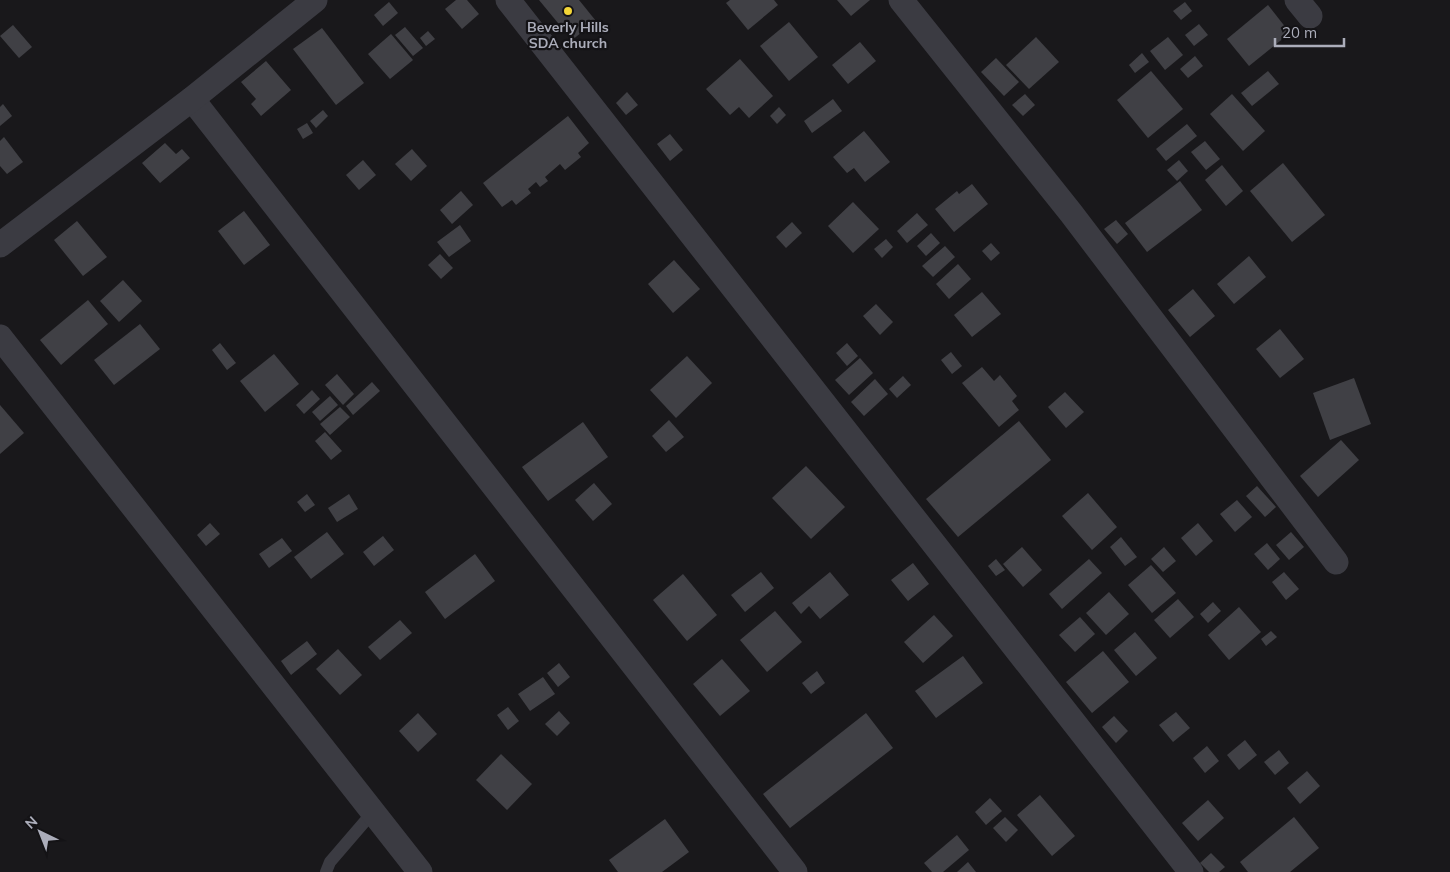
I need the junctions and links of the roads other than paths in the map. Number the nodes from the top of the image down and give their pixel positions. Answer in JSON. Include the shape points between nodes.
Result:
{"nodes":[{"id":1,"x":316,"y":0,"type":"edge"},
{"id":2,"x":508,"y":0,"type":"edge"},
{"id":3,"x":901,"y":0,"type":"edge"},
{"id":4,"x":192,"y":100,"type":"junction"},
{"id":5,"x":0,"y":245,"type":"edge"},
{"id":6,"x":0,"y":337,"type":"edge"},
{"id":7,"x":1336,"y":562,"type":"dead end"},
{"id":8,"x":373,"y":812,"type":"junction"},
{"id":9,"x":326,"y":872,"type":"edge"},
{"id":10,"x":420,"y":872,"type":"edge"},
{"id":11,"x":795,"y":872,"type":"edge"},
{"id":12,"x":1191,"y":872,"type":"edge"}],
"edges":[{"from":1,"to":4,"type":"street"},
{"from":2,"to":12,"type":"street"},
{"from":3,"to":7,"type":"street","via":[[1071,213]]},
{"from":4,"to":5,"type":"street"},
{"from":4,"to":11,"type":"street"},
{"from":6,"to":8,"type":"street"},
{"from":8,"to":9,"type":"lane","via":[[330,862]]},
{"from":8,"to":10,"type":"street"}]}
